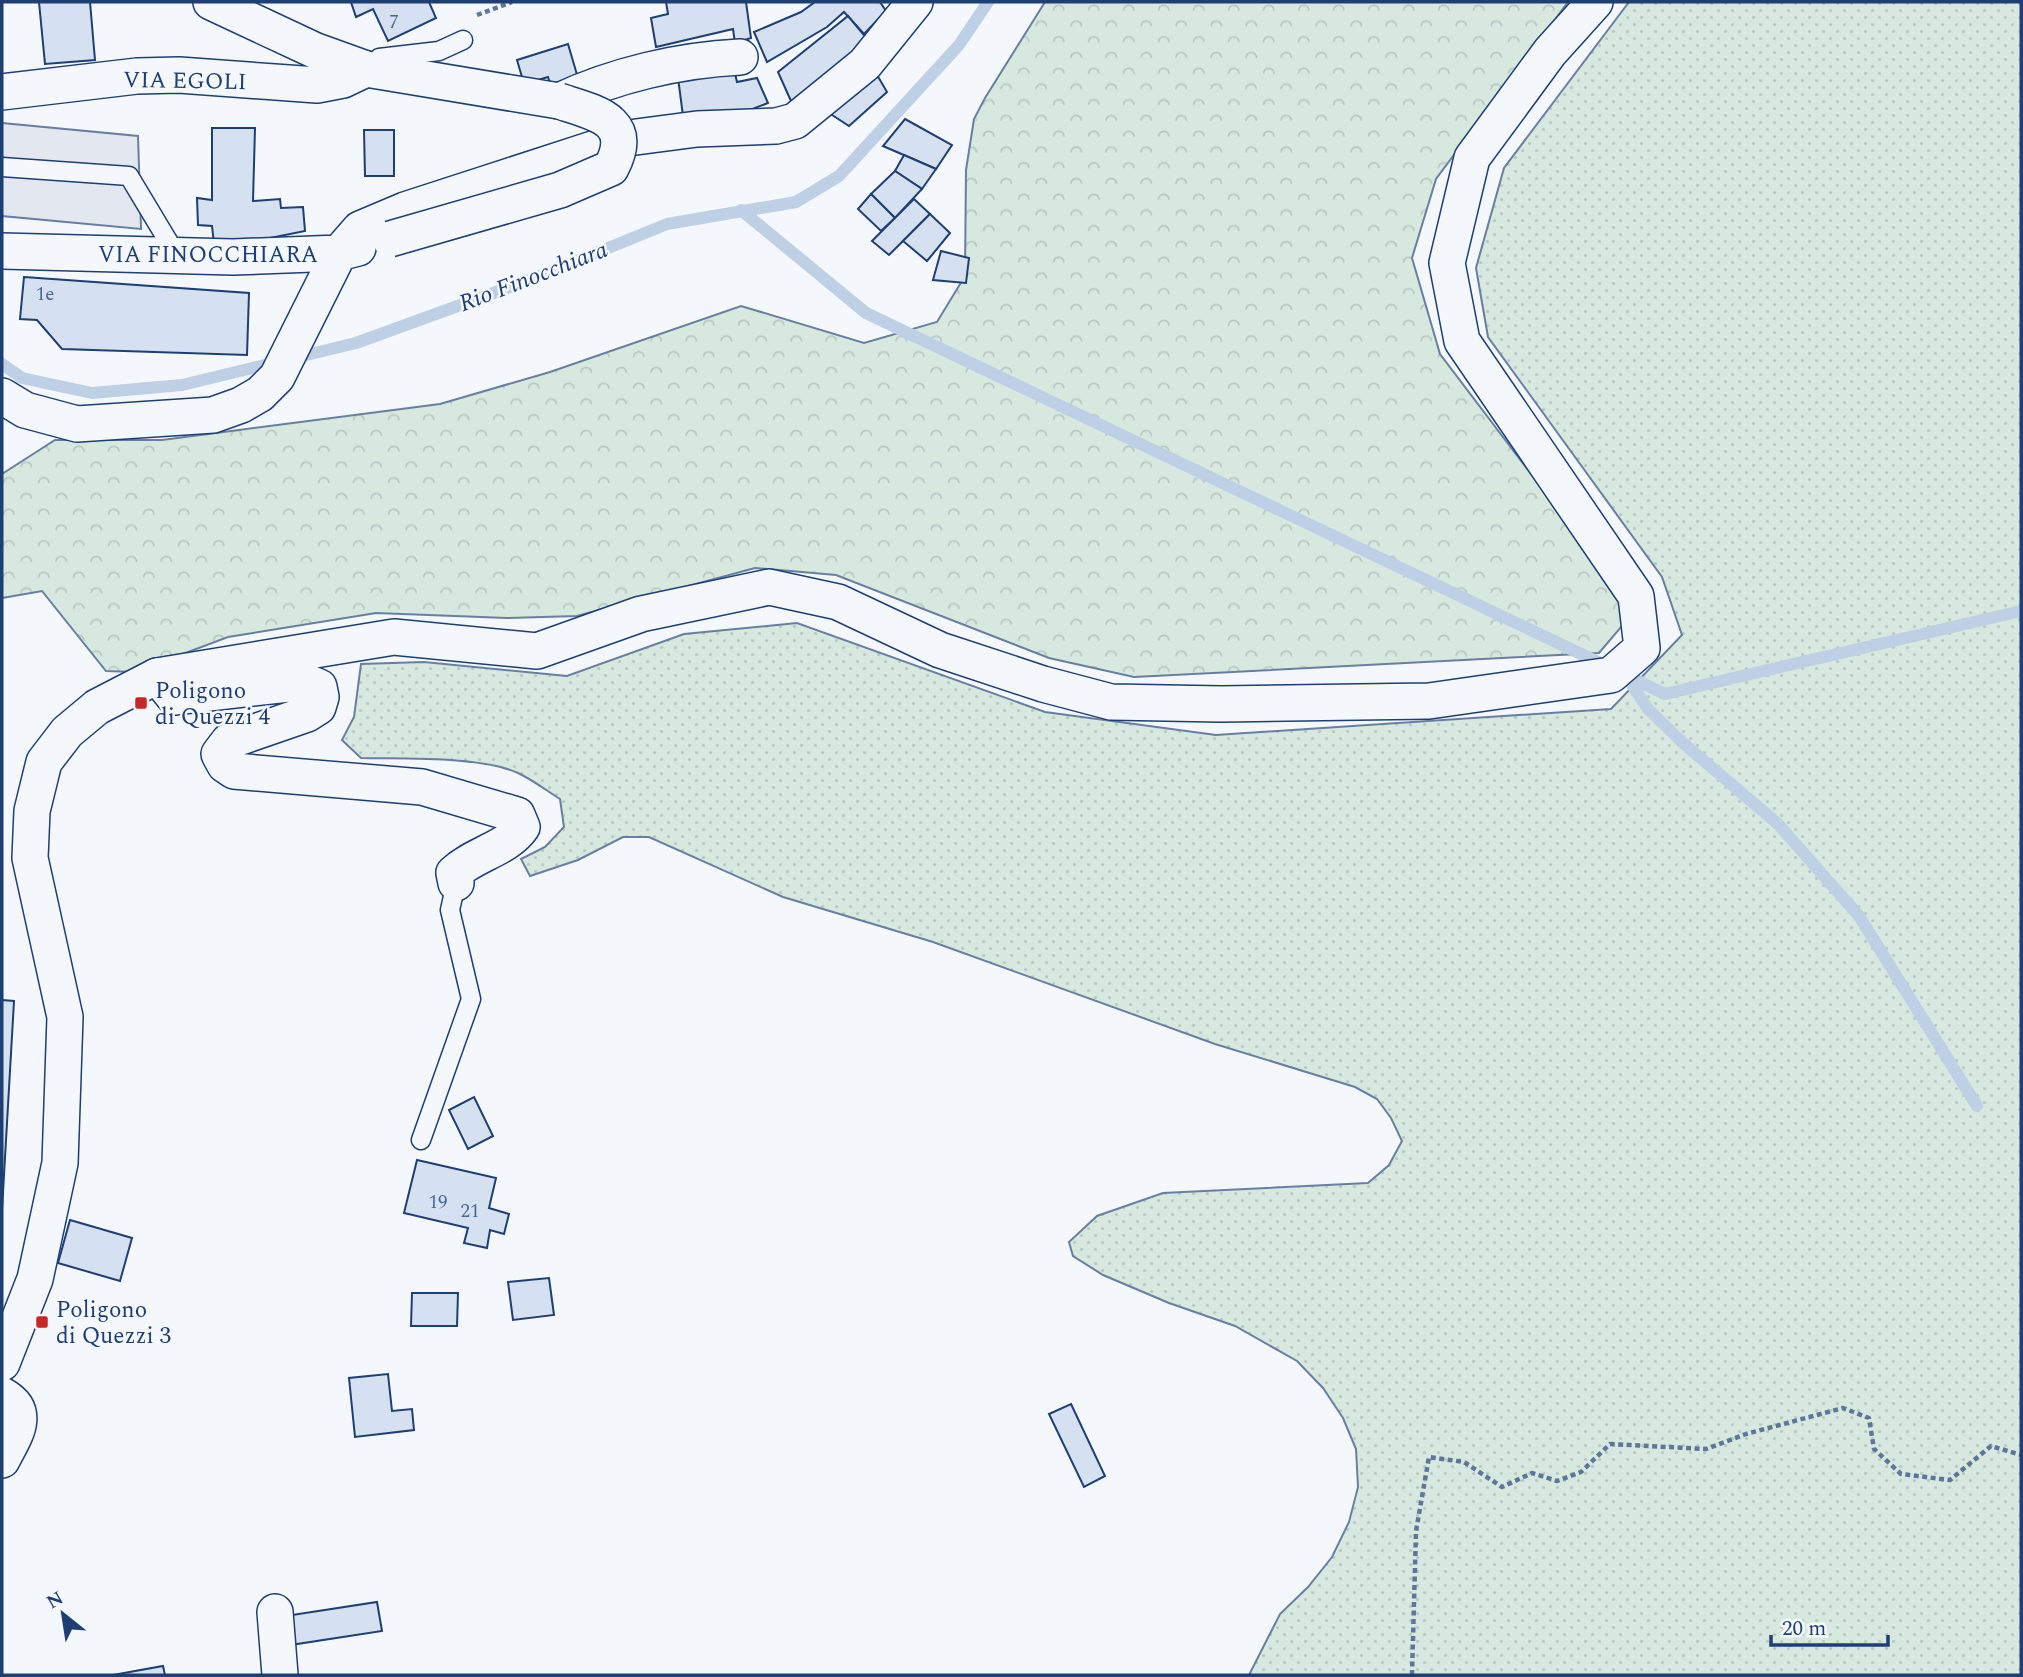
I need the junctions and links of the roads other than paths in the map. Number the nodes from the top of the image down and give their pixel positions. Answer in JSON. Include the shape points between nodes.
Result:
{"nodes":[{"id":1,"x":211,"y":2,"type":"edge"},
{"id":2,"x":915,"y":2,"type":"edge"},
{"id":3,"x":1595,"y":2,"type":"edge"},
{"id":4,"x":463,"y":40,"type":"dead end"},
{"id":5,"x":740,"y":57,"type":"dead end"},
{"id":6,"x":359,"y":66,"type":"junction"},
{"id":7,"x":2,"y":92,"type":"edge"},
{"id":8,"x":559,"y":101,"type":"junction"},
{"id":9,"x":636,"y":137,"type":"dead end"},
{"id":10,"x":599,"y":147,"type":"dead end"},
{"id":11,"x":2,"y":167,"type":"edge"},
{"id":12,"x":2,"y":251,"type":"edge"},
{"id":13,"x":177,"y":256,"type":"junction"},
{"id":14,"x":333,"y":266,"type":"junction"},
{"id":15,"x":2,"y":396,"type":"edge"},
{"id":16,"x":157,"y":676,"type":"junction"},
{"id":17,"x":456,"y":883,"type":"joint"},
{"id":18,"x":422,"y":1140,"type":"dead end"},
{"id":19,"x":2,"y":1363,"type":"edge"},
{"id":20,"x":2,"y":1395,"type":"edge"},
{"id":21,"x":2,"y":1460,"type":"edge"},
{"id":22,"x":275,"y":1612,"type":"dead end"},
{"id":23,"x":280,"y":1675,"type":"edge"}],
"edges":[{"from":1,"to":6,"type":"street"},
{"from":2,"to":9,"type":"street","via":[[864,64],[795,121]]},
{"from":3,"to":16,"type":"street","via":[[1550,52],[1472,158],[1447,263],[1462,341],[1636,596],[1642,648],[1611,675],[1429,701],[1111,702],[940,650],[838,602],[769,587],[641,614],[537,650],[394,637]]},
{"from":4,"to":6,"type":"lane","via":[[439,51]]},
{"from":5,"to":8,"type":"street","via":[[675,65],[585,89]]},
{"from":6,"to":7,"type":"street","name":"VIA EGOLI","via":[[343,80],[317,85],[179,75]]},
{"from":6,"to":8,"type":"street"},
{"from":8,"to":14,"type":"street","bridge":true,"via":[[601,114],[612,124],[620,145],[611,168],[560,190],[390,239]]},
{"from":10,"to":14,"type":"street","name":"VIA FINOCCHIARA","via":[[360,229]]},
{"from":11,"to":13,"type":"lane","via":[[129,176]]},
{"from":12,"to":13,"type":"street","name":"VIA FINOCCHIARA"},
{"from":13,"to":14,"type":"street","name":"VIA FINOCCHIARA"},
{"from":14,"to":15,"type":"street","via":[[276,377],[241,405],[213,415],[77,424],[25,410]]},
{"from":16,"to":17,"type":"street","via":[[174,697],[307,682],[319,687],[318,707],[307,714],[229,741],[219,754],[234,771],[422,787],[517,815],[522,827],[516,835],[462,865],[454,873]]},
{"from":16,"to":19,"type":"street","via":[[97,707],[67,732],[44,762],[33,811],[30,858],[65,1017],[60,1163],[35,1279]]},
{"from":17,"to":18,"type":"lane","via":[[450,910],[471,999]]},
{"from":20,"to":21,"type":"street","via":[[14,1401],[20,1415]]},
{"from":22,"to":23,"type":"street"}]}
